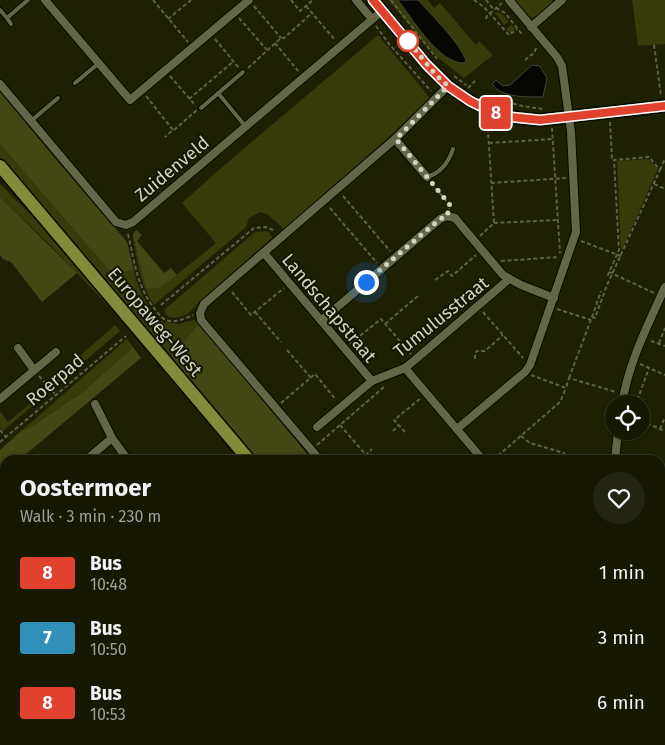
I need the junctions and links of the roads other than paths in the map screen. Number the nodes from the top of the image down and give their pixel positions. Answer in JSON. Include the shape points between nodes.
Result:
{"nodes":[{"id":1,"x":28,"y":0,"type":"edge"},
{"id":2,"x":44,"y":0,"type":"edge"},
{"id":3,"x":356,"y":0,"type":"edge"},
{"id":4,"x":373,"y":0,"type":"edge"},
{"id":5,"x":509,"y":0,"type":"edge"},
{"id":6,"x":562,"y":0,"type":"edge"},
{"id":7,"x":247,"y":1,"type":"edge"},
{"id":8,"x":0,"y":10,"type":"edge"},
{"id":9,"x":382,"y":11,"type":"junction"},
{"id":10,"x":7,"y":18,"type":"junction"},
{"id":11,"x":372,"y":20,"type":"junction"},
{"id":12,"x":11,"y":24,"type":"dead end"},
{"id":13,"x":531,"y":27,"type":"junction"},
{"id":14,"x":99,"y":63,"type":"junction"},
{"id":15,"x":243,"y":72,"type":"road end"},
{"id":16,"x":450,"y":79,"type":"junction"},
{"id":17,"x":75,"y":83,"type":"dead end"},
{"id":18,"x":0,"y":84,"type":"edge"},
{"id":19,"x":218,"y":93,"type":"junction"},
{"id":20,"x":58,"y":98,"type":"dead end"},
{"id":21,"x":664,"y":106,"type":"edge"},
{"id":22,"x":199,"y":108,"type":"road end"},
{"id":23,"x":570,"y":117,"type":"junction"},
{"id":24,"x":31,"y":121,"type":"junction"},
{"id":25,"x":246,"y":127,"type":"junction"},
{"id":26,"x":396,"y":139,"type":"junction"},
{"id":27,"x":453,"y":149,"type":"dead end"},
{"id":28,"x":0,"y":166,"type":"edge"},
{"id":29,"x":0,"y":176,"type":"edge"},
{"id":30,"x":427,"y":177,"type":"joint"},
{"id":31,"x":33,"y":206,"type":"junction"},
{"id":32,"x":264,"y":253,"type":"junction"},
{"id":33,"x":509,"y":279,"type":"junction"},
{"id":34,"x":665,"y":287,"type":"edge"},
{"id":35,"x":554,"y":298,"type":"junction"},
{"id":36,"x":321,"y":321,"type":"junction"},
{"id":37,"x":18,"y":348,"type":"dead end"},
{"id":38,"x":56,"y":352,"type":"dead end"},
{"id":39,"x":405,"y":368,"type":"junction"},
{"id":40,"x":34,"y":370,"type":"junction"},
{"id":41,"x":372,"y":381,"type":"junction"},
{"id":42,"x":624,"y":395,"type":"edge"},
{"id":43,"x":0,"y":399,"type":"edge"},
{"id":44,"x":95,"y":404,"type":"dead end"},
{"id":45,"x":317,"y":427,"type":"dead end"},
{"id":46,"x":457,"y":429,"type":"junction"},
{"id":47,"x":112,"y":438,"type":"junction"},
{"id":48,"x":617,"y":440,"type":"edge"},
{"id":49,"x":92,"y":455,"type":"edge"},
{"id":50,"x":124,"y":455,"type":"edge"},
{"id":51,"x":245,"y":455,"type":"edge"},
{"id":52,"x":316,"y":455,"type":"edge"},
{"id":53,"x":479,"y":455,"type":"edge"},
{"id":54,"x":616,"y":455,"type":"edge"}],
"edges":[{"from":1,"to":10,"type":"lane"},
{"from":2,"to":14,"type":"street"},
{"from":3,"to":11,"type":"street"},
{"from":4,"to":9,"type":"street"},
{"from":5,"to":13,"type":"street"},
{"from":6,"to":13,"type":"street"},
{"from":7,"to":14,"type":"street","via":[[130,100]]},
{"from":8,"to":10,"type":"lane"},
{"from":9,"to":11,"type":"street","name":"Zuidenveld"},
{"from":9,"to":16,"type":"street","via":[[426,64]]},
{"from":10,"to":12,"type":"lane"},
{"from":11,"to":25,"type":"street","name":"Zuidenveld"},
{"from":13,"to":23,"type":"street","via":[[562,66]]},
{"from":14,"to":17,"type":"lane"},
{"from":15,"to":19,"type":"lane"},
{"from":16,"to":23,"type":"street","via":[[481,107],[511,117],[532,120]]},
{"from":16,"to":26,"type":"street"},
{"from":18,"to":24,"type":"street"},
{"from":19,"to":22,"type":"lane"},
{"from":19,"to":25,"type":"lane"},
{"from":20,"to":24,"type":"lane"},
{"from":21,"to":23,"type":"street"},
{"from":23,"to":35,"type":"street","via":[[575,238]]},
{"from":24,"to":25,"type":"street","name":"Zuidenveld","via":[[116,222],[126,225]]},
{"from":26,"to":30,"type":"street"},
{"from":26,"to":32,"type":"street"},
{"from":27,"to":30,"type":"lane","via":[[449,160]]},
{"from":28,"to":31,"type":"main road","name":"Europaweg-West"},
{"from":29,"to":31,"type":"main road","name":"Europaweg-West"},
{"from":31,"to":51,"type":"main road","name":"Europaweg-West"},
{"from":32,"to":36,"type":"street","name":"Landschapstraat"},
{"from":32,"to":52,"type":"street","via":[[204,304],[201,320]]},
{"from":33,"to":35,"type":"street"},
{"from":33,"to":36,"type":"street","via":[[456,218],[447,216]]},
{"from":33,"to":39,"type":"street","name":"Tumulusstraat"},
{"from":34,"to":42,"type":"street","via":[[637,347]]},
{"from":35,"to":46,"type":"street","via":[[527,368]]},
{"from":36,"to":41,"type":"street","name":"Landschapstraat"},
{"from":37,"to":40,"type":"street"},
{"from":38,"to":40,"type":"street"},
{"from":39,"to":41,"type":"street","name":"Tumulusstraat"},
{"from":39,"to":46,"type":"street"},
{"from":40,"to":43,"type":"street"},
{"from":41,"to":45,"type":"street","name":"Tumulusstraat"},
{"from":44,"to":47,"type":"street"},
{"from":46,"to":53,"type":"street"},
{"from":47,"to":49,"type":"street"},
{"from":47,"to":50,"type":"street"},
{"from":48,"to":54,"type":"street"}]}
